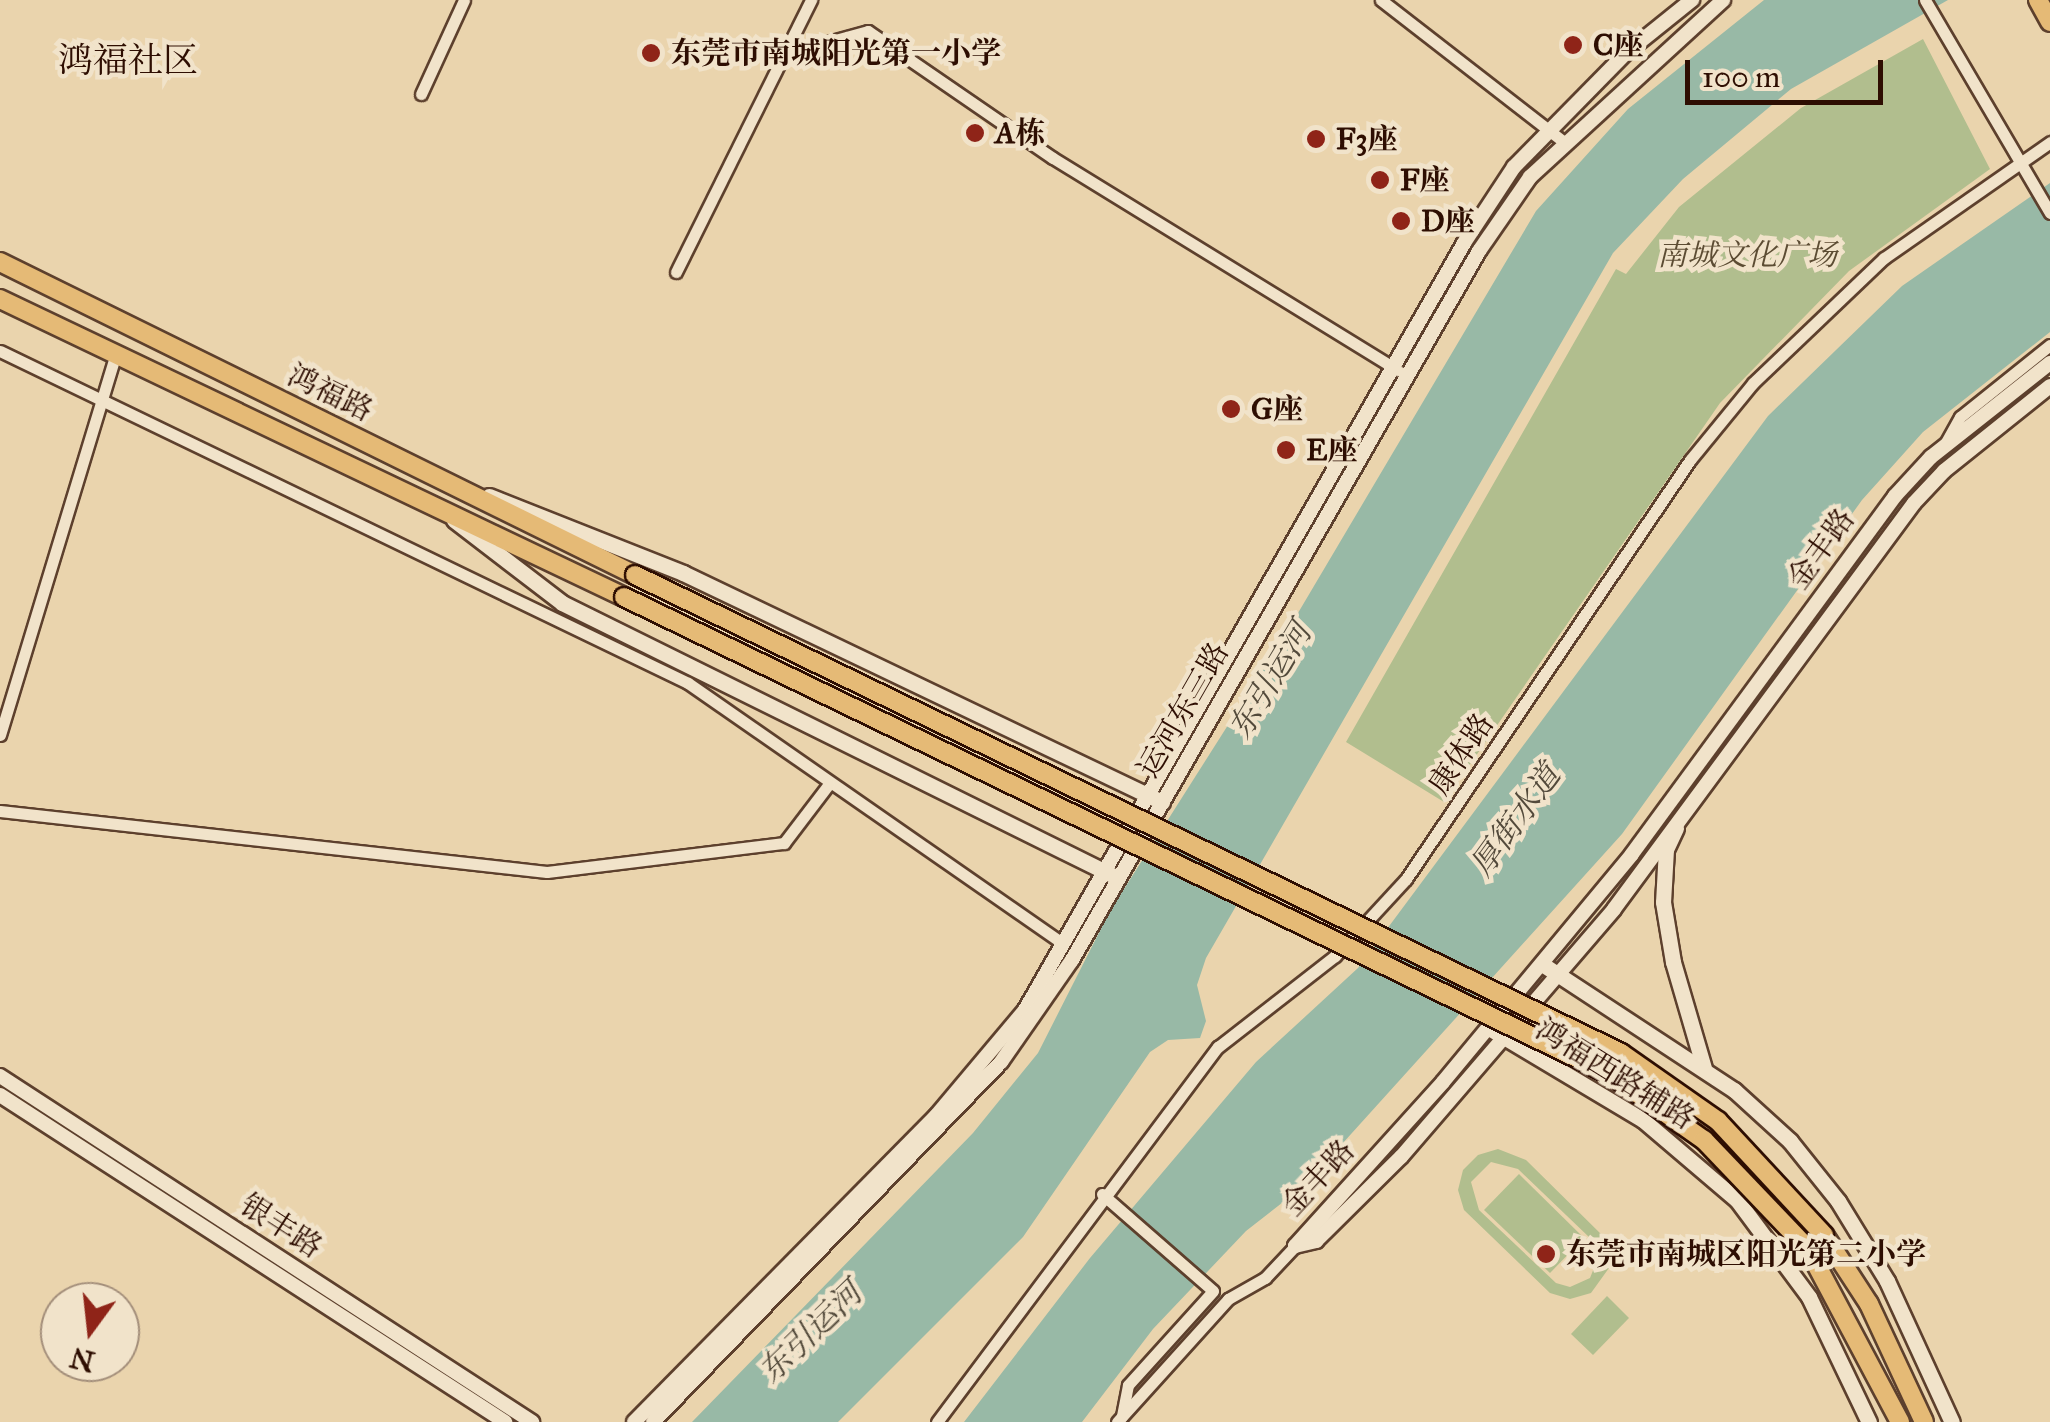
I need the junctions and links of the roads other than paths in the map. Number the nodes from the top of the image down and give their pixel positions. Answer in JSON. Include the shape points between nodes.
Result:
{"nodes":[{"id":1,"x":464,"y":0,"type":"edge"},
{"id":2,"x":811,"y":0,"type":"edge"},
{"id":3,"x":1381,"y":0,"type":"edge"},
{"id":4,"x":1692,"y":0,"type":"edge"},
{"id":5,"x":1722,"y":0,"type":"edge"},
{"id":6,"x":1925,"y":0,"type":"edge"},
{"id":7,"x":2038,"y":0,"type":"edge"},
{"id":8,"x":2050,"y":22,"type":"edge"},
{"id":9,"x":784,"y":54,"type":"junction"},
{"id":10,"x":421,"y":94,"type":"dead end"},
{"id":11,"x":1550,"y":130,"type":"junction"},
{"id":12,"x":1564,"y":142,"type":"junction"},
{"id":13,"x":2050,"y":142,"type":"edge"},
{"id":14,"x":2018,"y":164,"type":"junction"},
{"id":15,"x":2050,"y":213,"type":"edge"},
{"id":16,"x":0,"y":262,"type":"edge"},
{"id":17,"x":676,"y":272,"type":"dead end"},
{"id":18,"x":0,"y":299,"type":"edge"},
{"id":19,"x":2050,"y":345,"type":"edge"},
{"id":20,"x":0,"y":352,"type":"edge"},
{"id":21,"x":115,"y":356,"type":"junction"},
{"id":22,"x":2050,"y":364,"type":"edge"},
{"id":23,"x":1392,"y":366,"type":"junction"},
{"id":24,"x":1406,"y":375,"type":"junction"},
{"id":25,"x":2050,"y":386,"type":"edge"},
{"id":26,"x":100,"y":402,"type":"junction"},
{"id":27,"x":1944,"y":446,"type":"junction"},
{"id":28,"x":457,"y":486,"type":"junction"},
{"id":29,"x":448,"y":514,"type":"junction"},
{"id":30,"x":0,"y":735,"type":"edge"},
{"id":31,"x":829,"y":784,"type":"junction"},
{"id":32,"x":1154,"y":798,"type":"junction"},
{"id":33,"x":0,"y":811,"type":"edge"},
{"id":34,"x":1676,"y":828,"type":"junction"},
{"id":35,"x":1111,"y":875,"type":"junction"},
{"id":36,"x":1062,"y":943,"type":"junction"},
{"id":37,"x":1542,"y":964,"type":"junction"},
{"id":38,"x":1558,"y":974,"type":"junction"},
{"id":39,"x":1489,"y":1028,"type":"junction"},
{"id":40,"x":1504,"y":1037,"type":"junction"},
{"id":41,"x":1704,"y":1068,"type":"junction"},
{"id":42,"x":0,"y":1076,"type":"edge"},
{"id":43,"x":0,"y":1095,"type":"edge"},
{"id":44,"x":1102,"y":1194,"type":"junction"},
{"id":45,"x":1294,"y":1246,"type":"junction"},
{"id":46,"x":1120,"y":1419,"type":"edge"},
{"id":47,"x":505,"y":1422,"type":"edge"},
{"id":48,"x":532,"y":1422,"type":"edge"},
{"id":49,"x":634,"y":1422,"type":"edge"},
{"id":50,"x":654,"y":1422,"type":"edge"},
{"id":51,"x":936,"y":1422,"type":"edge"},
{"id":52,"x":1869,"y":1422,"type":"edge"},
{"id":53,"x":1900,"y":1422,"type":"edge"},
{"id":54,"x":1924,"y":1422,"type":"edge"},
{"id":55,"x":1952,"y":1422,"type":"edge"}],
"edges":[{"from":1,"to":10,"type":"street"},
{"from":2,"to":9,"type":"street"},
{"from":3,"to":11,"type":"street"},
{"from":4,"to":11,"type":"street","name":"运河东三路"},
{"from":5,"to":12,"type":"street","name":"运河东三路"},
{"from":6,"to":14,"type":"street"},
{"from":7,"to":8,"type":"main road"},
{"from":9,"to":17,"type":"street"},
{"from":9,"to":23,"type":"street","via":[[868,31],[1054,158]]},
{"from":11,"to":12,"type":"street"},
{"from":11,"to":23,"type":"street","name":"运河东三路","via":[[1504,182]]},
{"from":12,"to":24,"type":"street","name":"运河东三路","via":[[1530,177],[1479,251]]},
{"from":13,"to":14,"type":"street","name":"康体路"},
{"from":14,"to":15,"type":"street"},
{"from":14,"to":44,"type":"street","name":"康体路","via":[[1870,269],[1753,383],[1690,460],[1406,879],[1335,956],[1218,1047]]},
{"from":16,"to":28,"type":"main road","name":"鸿福路"},
{"from":18,"to":21,"type":"main road","name":"鸿福路"},
{"from":19,"to":27,"type":"street","via":[[1960,418]]},
{"from":20,"to":26,"type":"street"},
{"from":21,"to":26,"type":"street"},
{"from":21,"to":29,"type":"main road","name":"鸿福路"},
{"from":22,"to":27,"type":"street","name":"金丰路"},
{"from":23,"to":24,"type":"street"},
{"from":23,"to":32,"type":"street","name":"运河东三路"},
{"from":24,"to":32,"type":"street","name":"运河东三路"},
{"from":25,"to":34,"type":"street","name":"金丰路","via":[[1944,470],[1914,503]]},
{"from":26,"to":30,"type":"street"},
{"from":26,"to":31,"type":"street","via":[[688,683]]},
{"from":27,"to":37,"type":"street","name":"金丰路","via":[[1886,508],[1682,790]]},
{"from":28,"to":32,"type":"main road","via":[[632,550]]},
{"from":28,"to":54,"type":"main road","name":"鸿福路","bridge":true,"via":[[1607,1044],[1718,1121],[1824,1235],[1869,1304]]},
{"from":29,"to":35,"type":"main road","via":[[562,602]]},
{"from":29,"to":53,"type":"main road","name":"鸿福路","bridge":true,"via":[[1610,1074],[1704,1140],[1808,1249]]},
{"from":31,"to":33,"type":"street","via":[[784,844],[547,872]]},
{"from":31,"to":36,"type":"street"},
{"from":32,"to":35,"type":"street","name":"运河东三路"},
{"from":34,"to":38,"type":"street","name":"金丰路"},
{"from":34,"to":41,"type":"main road","via":[[1666,849],[1664,902],[1672,962]]},
{"from":35,"to":36,"type":"street","name":"运河东三路"},
{"from":35,"to":50,"type":"street","name":"运河东三路","via":[[1001,1062]]},
{"from":36,"to":49,"type":"street","name":"运河东三路","via":[[1025,1010],[979,1067]]},
{"from":37,"to":38,"type":"main road","name":"鸿福西路辅路"},
{"from":37,"to":39,"type":"street","name":"金丰路"},
{"from":38,"to":40,"type":"street","name":"金丰路"},
{"from":38,"to":41,"type":"main road","name":"鸿福西路辅路"},
{"from":39,"to":40,"type":"main road","name":"鸿福西路辅路"},
{"from":39,"to":45,"type":"street","name":"金丰路"},
{"from":40,"to":45,"type":"street","name":"金丰路","via":[[1373,1185],[1316,1241]]},
{"from":40,"to":52,"type":"main road","name":"鸿福西路辅路","via":[[1668,1137],[1737,1200],[1809,1298]]},
{"from":41,"to":55,"type":"main road","name":"鸿福西路辅路","via":[[1790,1141],[1838,1202],[1887,1281]]},
{"from":42,"to":48,"type":"street","name":"银丰路"},
{"from":43,"to":47,"type":"street","name":"银丰路"},
{"from":44,"to":46,"type":"street","via":[[1213,1291],[1128,1385]]},
{"from":44,"to":51,"type":"street","name":"康体路"},
{"from":45,"to":46,"type":"street","via":[[1265,1278],[1228,1298]]}]}
